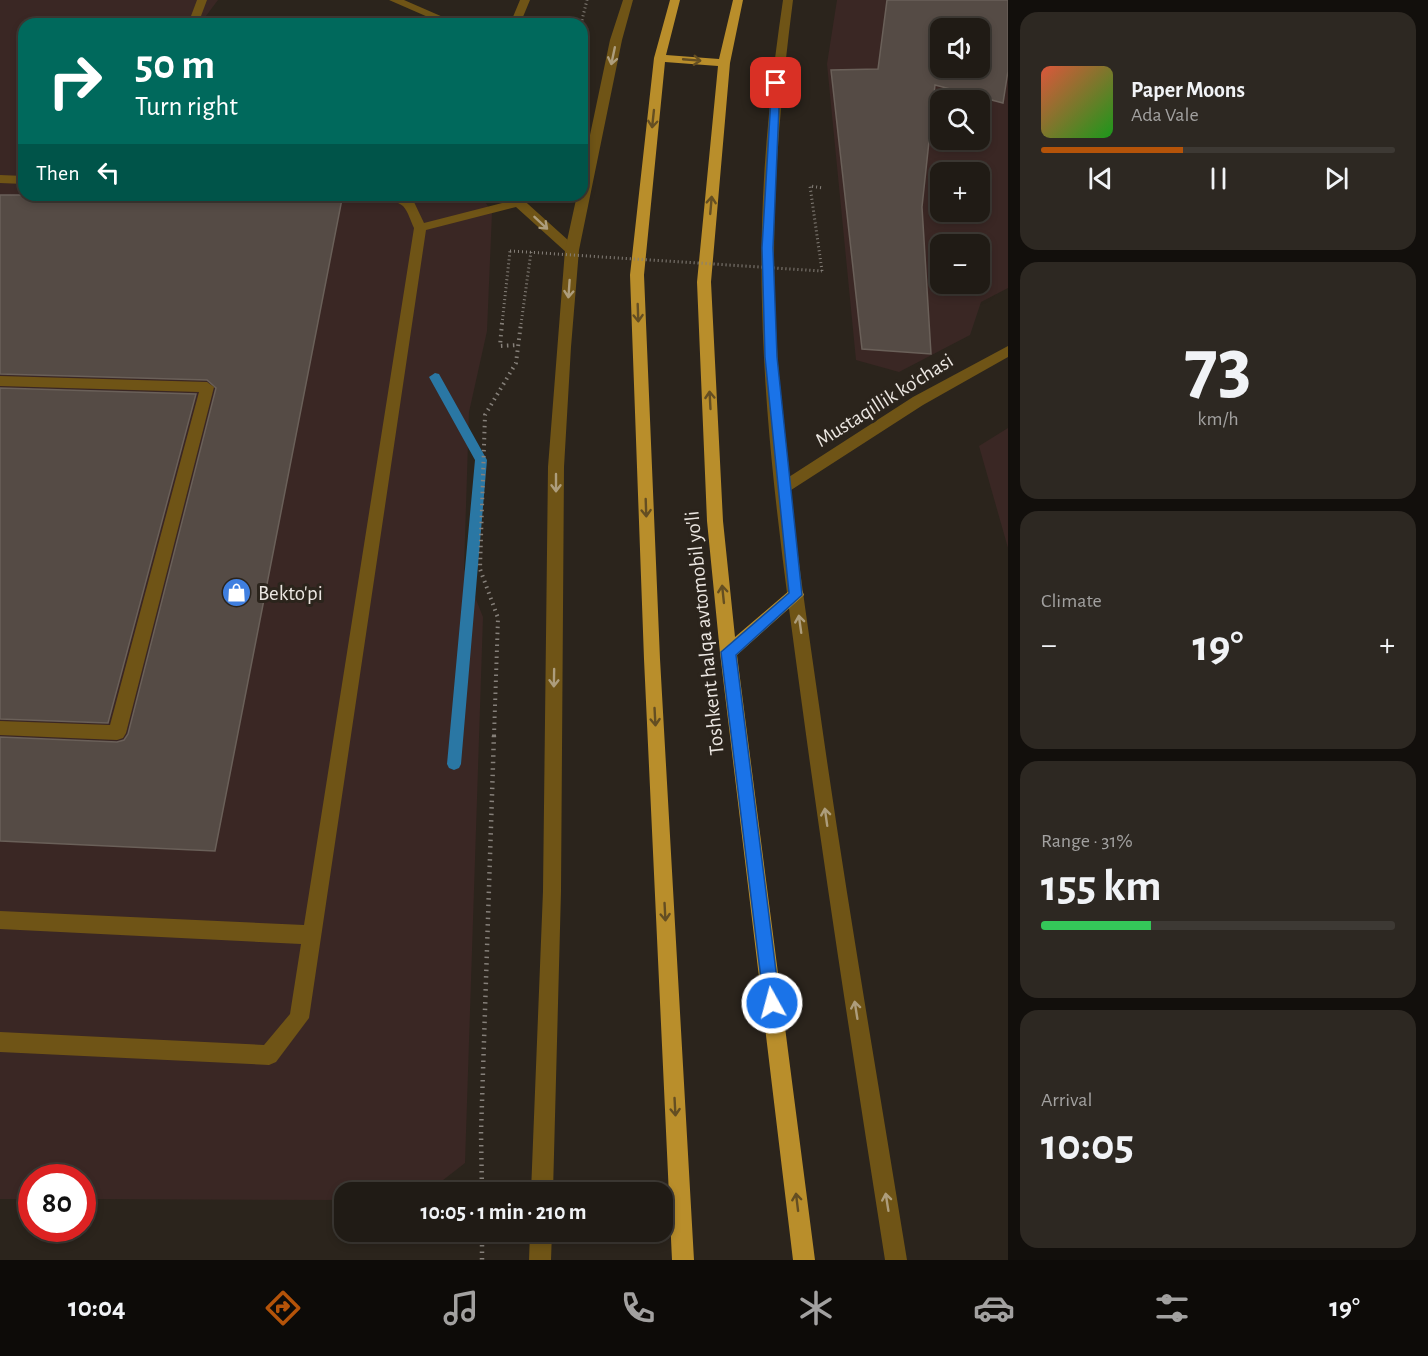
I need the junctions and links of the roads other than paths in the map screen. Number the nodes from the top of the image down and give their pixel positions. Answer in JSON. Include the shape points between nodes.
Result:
{"nodes":[{"id":1,"x":202,"y":0,"type":"edge"},
{"id":2,"x":394,"y":0,"type":"edge"},
{"id":3,"x":525,"y":0,"type":"edge"},
{"id":4,"x":628,"y":0,"type":"edge"},
{"id":5,"x":675,"y":0,"type":"edge"},
{"id":6,"x":738,"y":0,"type":"edge"},
{"id":7,"x":788,"y":0,"type":"edge"},
{"id":8,"x":196,"y":18,"type":"edge"},
{"id":9,"x":439,"y":18,"type":"edge"},
{"id":10,"x":518,"y":18,"type":"edge"},
{"id":11,"x":660,"y":58,"type":"junction"},
{"id":12,"x":724,"y":63,"type":"junction"},
{"id":13,"x":588,"y":174,"type":"edge"},
{"id":14,"x":0,"y":179,"type":"edge"},
{"id":15,"x":18,"y":180,"type":"edge"},
{"id":16,"x":403,"y":201,"type":"edge"},
{"id":17,"x":506,"y":201,"type":"edge"},
{"id":18,"x":518,"y":201,"type":"edge"},
{"id":19,"x":582,"y":201,"type":"edge"},
{"id":20,"x":420,"y":228,"type":"junction"},
{"id":21,"x":572,"y":250,"type":"junction"},
{"id":22,"x":1008,"y":351,"type":"edge"},
{"id":23,"x":0,"y":381,"type":"edge"},
{"id":24,"x":783,"y":488,"type":"junction"},
{"id":25,"x":796,"y":595,"type":"junction"},
{"id":26,"x":728,"y":652,"type":"junction"},
{"id":27,"x":0,"y":728,"type":"edge"},
{"id":28,"x":0,"y":920,"type":"edge"},
{"id":29,"x":312,"y":935,"type":"junction"},
{"id":30,"x":0,"y":1042,"type":"edge"},
{"id":31,"x":542,"y":1182,"type":"edge"},
{"id":32,"x":541,"y":1242,"type":"edge"},
{"id":33,"x":540,"y":1260,"type":"edge"},
{"id":34,"x":683,"y":1260,"type":"edge"},
{"id":35,"x":804,"y":1260,"type":"edge"},
{"id":36,"x":896,"y":1260,"type":"edge"}],
"edges":[{"from":1,"to":8,"type":"street"},
{"from":2,"to":9,"type":"street"},
{"from":3,"to":10,"type":"street"},
{"from":4,"to":13,"type":"street","one_way":true},
{"from":5,"to":11,"type":"highway"},
{"from":6,"to":12,"type":"highway","name":"Toshkent halqa avtomobil yo'li"},
{"from":7,"to":24,"type":"street","via":[[776,83],[768,248],[771,357]]},
{"from":11,"to":12,"type":"highway","one_way":true},
{"from":11,"to":34,"type":"highway","one_way":true,"via":[[637,275]]},
{"from":26,"to":12,"type":"highway","name":"Toshkent halqa avtomobil yo'li","one_way":true,"via":[[715,521],[704,282]]},
{"from":14,"to":15,"type":"street"},
{"from":16,"to":20,"type":"street","via":[[410,205]]},
{"from":17,"to":20,"type":"street"},
{"from":18,"to":21,"type":"street","one_way":true},
{"from":19,"to":21,"type":"street","one_way":true},
{"from":20,"to":29,"type":"street"},
{"from":21,"to":31,"type":"street","one_way":true,"via":[[556,466],[552,891]]},
{"from":22,"to":24,"type":"street","name":"Mustaqillik ko'chasi","via":[[918,401]]},
{"from":23,"to":27,"type":"street","via":[[207,387],[117,733]]},
{"from":24,"to":25,"type":"street"},
{"from":25,"to":26,"type":"highway"},
{"from":36,"to":25,"type":"street","one_way":true,"via":[[827,825]]},
{"from":35,"to":26,"type":"highway","name":"Toshkent halqa avtomobil yo'li","one_way":true},
{"from":28,"to":29,"type":"street"},
{"from":29,"to":30,"type":"street","via":[[299,1018],[269,1055]]},
{"from":32,"to":33,"type":"street"}]}
